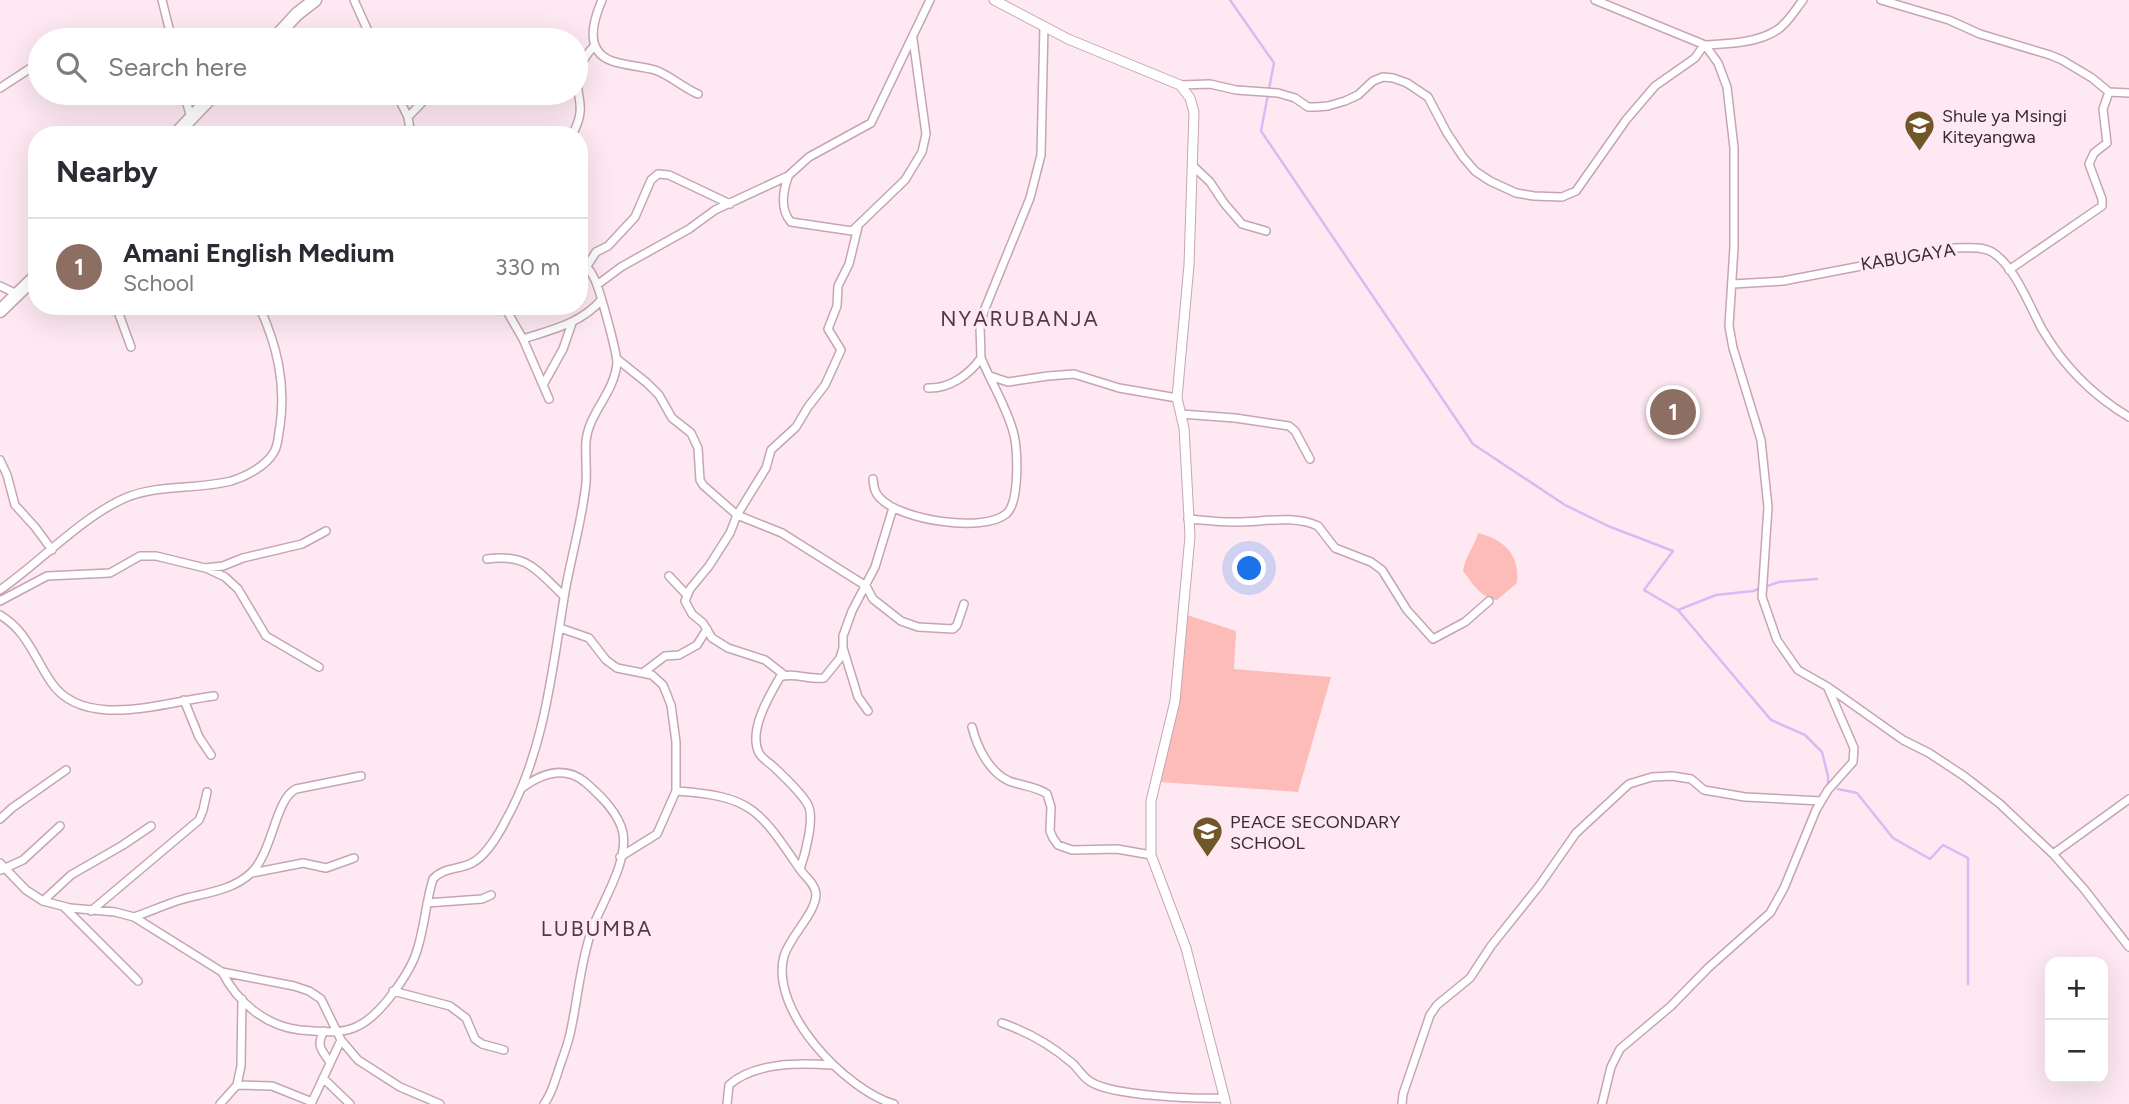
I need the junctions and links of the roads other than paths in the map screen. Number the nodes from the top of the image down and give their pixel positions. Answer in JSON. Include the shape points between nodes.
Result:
{"nodes":[{"id":1,"x":162,"y":0,"type":"edge"},
{"id":2,"x":315,"y":0,"type":"edge"},
{"id":3,"x":354,"y":0,"type":"edge"},
{"id":4,"x":602,"y":0,"type":"edge"},
{"id":5,"x":930,"y":0,"type":"edge"},
{"id":6,"x":994,"y":0,"type":"edge"},
{"id":7,"x":1595,"y":0,"type":"edge"},
{"id":8,"x":1803,"y":0,"type":"edge"},
{"id":9,"x":1881,"y":0,"type":"edge"},
{"id":10,"x":1044,"y":26,"type":"junction"},
{"id":11,"x":169,"y":28,"type":"edge"},
{"id":12,"x":284,"y":28,"type":"edge"},
{"id":13,"x":367,"y":28,"type":"edge"},
{"id":14,"x":913,"y":38,"type":"junction"},
{"id":15,"x":1704,"y":45,"type":"junction"},
{"id":16,"x":594,"y":46,"type":"junction"},
{"id":17,"x":588,"y":54,"type":"edge"},
{"id":18,"x":28,"y":70,"type":"edge"},
{"id":19,"x":1180,"y":85,"type":"junction"},
{"id":20,"x":0,"y":88,"type":"edge"},
{"id":21,"x":2109,"y":92,"type":"junction"},
{"id":22,"x":2129,"y":93,"type":"edge"},
{"id":23,"x":698,"y":94,"type":"dead end"},
{"id":24,"x":187,"y":105,"type":"edge"},
{"id":25,"x":203,"y":105,"type":"edge"},
{"id":26,"x":402,"y":105,"type":"edge"},
{"id":27,"x":420,"y":105,"type":"edge"},
{"id":28,"x":580,"y":105,"type":"edge"},
{"id":29,"x":408,"y":117,"type":"junction"},
{"id":30,"x":191,"y":118,"type":"junction"},
{"id":31,"x":184,"y":126,"type":"edge"},
{"id":32,"x":410,"y":126,"type":"edge"},
{"id":33,"x":576,"y":126,"type":"edge"},
{"id":34,"x":1192,"y":165,"type":"junction"},
{"id":35,"x":788,"y":176,"type":"junction"},
{"id":36,"x":730,"y":204,"type":"junction"},
{"id":37,"x":858,"y":228,"type":"junction"},
{"id":38,"x":1266,"y":232,"type":"dead end"},
{"id":39,"x":588,"y":264,"type":"edge"},
{"id":40,"x":588,"y":268,"type":"edge"},
{"id":41,"x":2009,"y":270,"type":"junction"},
{"id":42,"x":28,"y":284,"type":"edge"},
{"id":43,"x":1733,"y":284,"type":"junction"},
{"id":44,"x":597,"y":285,"type":"junction"},
{"id":45,"x":0,"y":286,"type":"edge"},
{"id":46,"x":18,"y":294,"type":"junction"},
{"id":47,"x":601,"y":300,"type":"junction"},
{"id":48,"x":0,"y":311,"type":"edge"},
{"id":49,"x":588,"y":312,"type":"edge"},
{"id":50,"x":119,"y":315,"type":"edge"},
{"id":51,"x":263,"y":315,"type":"edge"},
{"id":52,"x":508,"y":315,"type":"edge"},
{"id":53,"x":584,"y":315,"type":"edge"},
{"id":54,"x":572,"y":323,"type":"junction"},
{"id":55,"x":523,"y":339,"type":"junction"},
{"id":56,"x":131,"y":347,"type":"dead end"},
{"id":57,"x":981,"y":358,"type":"junction"},
{"id":58,"x":617,"y":359,"type":"junction"},
{"id":59,"x":990,"y":376,"type":"junction"},
{"id":60,"x":543,"y":385,"type":"junction"},
{"id":61,"x":928,"y":388,"type":"dead end"},
{"id":62,"x":1177,"y":398,"type":"junction"},
{"id":63,"x":549,"y":399,"type":"dead end"},
{"id":64,"x":1181,"y":414,"type":"junction"},
{"id":65,"x":2129,"y":417,"type":"edge"},
{"id":66,"x":1310,"y":459,"type":"dead end"},
{"id":67,"x":0,"y":460,"type":"edge"},
{"id":68,"x":873,"y":479,"type":"dead end"},
{"id":69,"x":892,"y":509,"type":"junction"},
{"id":70,"x":737,"y":515,"type":"junction"},
{"id":71,"x":1188,"y":519,"type":"junction"},
{"id":72,"x":326,"y":531,"type":"dead end"},
{"id":73,"x":52,"y":550,"type":"junction"},
{"id":74,"x":487,"y":559,"type":"dead end"},
{"id":75,"x":205,"y":568,"type":"junction"},
{"id":76,"x":669,"y":576,"type":"dead end"},
{"id":77,"x":866,"y":586,"type":"junction"},
{"id":78,"x":0,"y":590,"type":"edge"},
{"id":79,"x":687,"y":594,"type":"junction"},
{"id":80,"x":564,"y":596,"type":"junction"},
{"id":81,"x":0,"y":601,"type":"edge"},
{"id":82,"x":1489,"y":601,"type":"dead end"},
{"id":83,"x":964,"y":604,"type":"dead end"},
{"id":84,"x":0,"y":615,"type":"edge"},
{"id":85,"x":560,"y":628,"type":"junction"},
{"id":86,"x":706,"y":629,"type":"junction"},
{"id":87,"x":843,"y":648,"type":"junction"},
{"id":88,"x":319,"y":667,"type":"dead end"},
{"id":89,"x":644,"y":672,"type":"junction"},
{"id":90,"x":783,"y":674,"type":"junction"},
{"id":91,"x":1828,"y":687,"type":"junction"},
{"id":92,"x":214,"y":696,"type":"dead end"},
{"id":93,"x":184,"y":701,"type":"junction"},
{"id":94,"x":868,"y":711,"type":"dead end"},
{"id":95,"x":972,"y":727,"type":"dead end"},
{"id":96,"x":211,"y":755,"type":"dead end"},
{"id":97,"x":66,"y":770,"type":"dead end"},
{"id":98,"x":361,"y":776,"type":"dead end"},
{"id":99,"x":522,"y":788,"type":"junction"},
{"id":100,"x":676,"y":790,"type":"junction"},
{"id":101,"x":207,"y":792,"type":"dead end"},
{"id":102,"x":2129,"y":799,"type":"edge"},
{"id":103,"x":1821,"y":801,"type":"junction"},
{"id":104,"x":0,"y":819,"type":"edge"},
{"id":105,"x":61,"y":826,"type":"dead end"},
{"id":106,"x":151,"y":826,"type":"dead end"},
{"id":107,"x":2053,"y":854,"type":"junction"},
{"id":108,"x":1151,"y":855,"type":"junction"},
{"id":109,"x":620,"y":857,"type":"junction"},
{"id":110,"x":354,"y":858,"type":"dead end"},
{"id":111,"x":1,"y":867,"type":"edge"},
{"id":112,"x":800,"y":869,"type":"junction"},
{"id":113,"x":252,"y":873,"type":"junction"},
{"id":114,"x":491,"y":895,"type":"dead end"},
{"id":115,"x":43,"y":901,"type":"junction"},
{"id":116,"x":427,"y":903,"type":"junction"},
{"id":117,"x":63,"y":906,"type":"junction"},
{"id":118,"x":91,"y":911,"type":"junction"},
{"id":119,"x":134,"y":917,"type":"junction"},
{"id":120,"x":2129,"y":947,"type":"edge"},
{"id":121,"x":222,"y":972,"type":"junction"},
{"id":122,"x":138,"y":981,"type":"dead end"},
{"id":123,"x":394,"y":991,"type":"junction"},
{"id":124,"x":242,"y":999,"type":"junction"},
{"id":125,"x":1002,"y":1023,"type":"dead end"},
{"id":126,"x":324,"y":1031,"type":"junction"},
{"id":127,"x":337,"y":1031,"type":"junction"},
{"id":128,"x":341,"y":1040,"type":"junction"},
{"id":129,"x":503,"y":1050,"type":"dead end"},
{"id":130,"x":330,"y":1062,"type":"junction"},
{"id":131,"x":833,"y":1065,"type":"junction"},
{"id":132,"x":323,"y":1078,"type":"junction"},
{"id":133,"x":237,"y":1084,"type":"junction"},
{"id":134,"x":1183,"y":1098,"type":"junction"},
{"id":135,"x":1225,"y":1101,"type":"edge"},
{"id":136,"x":311,"y":1103,"type":"edge"},
{"id":137,"x":220,"y":1104,"type":"edge"},
{"id":138,"x":350,"y":1104,"type":"edge"},
{"id":139,"x":440,"y":1104,"type":"edge"},
{"id":140,"x":544,"y":1104,"type":"edge"},
{"id":141,"x":727,"y":1104,"type":"edge"},
{"id":142,"x":894,"y":1104,"type":"edge"},
{"id":143,"x":1172,"y":1104,"type":"edge"},
{"id":144,"x":1402,"y":1104,"type":"edge"},
{"id":145,"x":1602,"y":1104,"type":"edge"}],
"edges":[{"from":1,"to":11,"type":"street"},
{"from":2,"to":12,"type":"highway"},
{"from":3,"to":13,"type":"street"},
{"from":4,"to":16,"type":"street","via":[[593,27]]},
{"from":5,"to":14,"type":"street"},
{"from":6,"to":10,"type":"street"},
{"from":7,"to":15,"type":"street"},
{"from":8,"to":15,"type":"street","via":[[1771,33]]},
{"from":9,"to":21,"type":"street","via":[[2062,60]]},
{"from":10,"to":19,"type":"street"},
{"from":10,"to":57,"type":"street","via":[[1041,155],[1030,198],[984,311]]},
{"from":14,"to":35,"type":"street","via":[[870,122],[809,157]]},
{"from":14,"to":37,"type":"street","via":[[926,118],[922,152],[905,180]]},
{"from":15,"to":19,"type":"street","via":[[1695,58],[1655,86],[1576,191],[1562,197],[1516,193],[1475,171],[1428,97],[1393,78],[1373,81],[1345,101],[1316,107],[1278,93]]},
{"from":15,"to":43,"type":"street","via":[[1723,75],[1731,114]]},
{"from":16,"to":17,"type":"street"},
{"from":16,"to":23,"type":"street","via":[[613,61],[659,72]]},
{"from":18,"to":20,"type":"street"},
{"from":19,"to":34,"type":"street","via":[[1194,112]]},
{"from":21,"to":22,"type":"street"},
{"from":21,"to":41,"type":"street","via":[[2103,109],[2107,144],[2094,153],[2089,164],[2102,206]]},
{"from":24,"to":30,"type":"street"},
{"from":25,"to":30,"type":"highway"},
{"from":26,"to":29,"type":"street"},
{"from":27,"to":29,"type":"street"},
{"from":28,"to":33,"type":"street"},
{"from":29,"to":32,"type":"street"},
{"from":30,"to":31,"type":"highway"},
{"from":34,"to":38,"type":"street","via":[[1242,224]]},
{"from":34,"to":62,"type":"street"},
{"from":35,"to":36,"type":"street"},
{"from":35,"to":37,"type":"street","via":[[783,195],[791,222],[846,232]]},
{"from":36,"to":39,"type":"street","via":[[658,174],[635,217]]},
{"from":36,"to":44,"type":"street"},
{"from":37,"to":70,"type":"street","via":[[828,329],[841,354],[796,427],[771,450],[766,468]]},
{"from":40,"to":44,"type":"street"},
{"from":41,"to":43,"type":"street","name":"KABUGAYA","via":[[1982,248],[1955,248],[1783,281]]},
{"from":41,"to":65,"type":"street","name":"KABUGAYA","via":[[2072,372]]},
{"from":42,"to":46,"type":"highway"},
{"from":43,"to":91,"type":"street","via":[[1729,326],[1761,440],[1767,484],[1762,597],[1787,656],[1798,670]]},
{"from":44,"to":47,"type":"street"},
{"from":45,"to":46,"type":"street"},
{"from":46,"to":48,"type":"highway"},
{"from":47,"to":49,"type":"street"},
{"from":47,"to":58,"type":"street"},
{"from":50,"to":56,"type":"street"},
{"from":51,"to":73,"type":"street","via":[[283,388],[277,445],[267,462],[234,480],[127,497]]},
{"from":52,"to":55,"type":"street"},
{"from":53,"to":54,"type":"street"},
{"from":54,"to":55,"type":"street"},
{"from":54,"to":60,"type":"street"},
{"from":55,"to":60,"type":"street"},
{"from":57,"to":59,"type":"street"},
{"from":57,"to":61,"type":"street","via":[[959,380]]},
{"from":58,"to":70,"type":"street","via":[[647,383],[672,418],[691,433],[698,448],[700,480]]},
{"from":58,"to":80,"type":"street","via":[[609,393],[589,427],[586,483]]},
{"from":59,"to":62,"type":"street","via":[[1008,382],[1074,374]]},
{"from":59,"to":69,"type":"street","via":[[1013,431],[1017,456],[1015,495],[1007,514],[985,524],[909,516]]},
{"from":60,"to":63,"type":"street"},
{"from":62,"to":64,"type":"street"},
{"from":64,"to":66,"type":"street","via":[[1289,426]]},
{"from":64,"to":71,"type":"street"},
{"from":67,"to":73,"type":"street","via":[[15,505]]},
{"from":68,"to":69,"type":"street","via":[[877,496]]},
{"from":69,"to":77,"type":"street"},
{"from":70,"to":77,"type":"street","via":[[782,533]]},
{"from":70,"to":79,"type":"street","via":[[730,533]]},
{"from":71,"to":82,"type":"street","via":[[1302,521],[1318,526],[1335,548],[1382,570],[1407,610],[1433,639],[1465,622]]},
{"from":71,"to":108,"type":"street","via":[[1174,701],[1151,801]]},
{"from":72,"to":75,"type":"street","via":[[302,544]]},
{"from":73,"to":78,"type":"street"},
{"from":74,"to":80,"type":"street","via":[[524,561]]},
{"from":75,"to":81,"type":"street","via":[[140,556],[110,573],[47,576]]},
{"from":75,"to":88,"type":"street","via":[[233,583],[266,636]]},
{"from":76,"to":79,"type":"street"},
{"from":77,"to":83,"type":"street","via":[[884,609],[918,627],[953,629]]},
{"from":77,"to":87,"type":"street","via":[[846,623]]},
{"from":79,"to":86,"type":"street","via":[[686,605]]},
{"from":80,"to":85,"type":"street"},
{"from":84,"to":93,"type":"street","via":[[24,634],[52,684],[87,707],[143,709]]},
{"from":85,"to":89,"type":"street","via":[[589,638],[617,668]]},
{"from":85,"to":99,"type":"street","via":[[556,663]]},
{"from":86,"to":89,"type":"street","via":[[697,645],[679,655],[665,656]]},
{"from":86,"to":90,"type":"street","via":[[718,643],[765,660]]},
{"from":87,"to":90,"type":"street","via":[[824,678]]},
{"from":87,"to":94,"type":"street","via":[[858,697]]},
{"from":89,"to":100,"type":"street","via":[[663,685],[671,705]]},
{"from":90,"to":112,"type":"street","via":[[762,712],[756,737],[764,759],[810,810]]},
{"from":91,"to":103,"type":"street","via":[[1855,753],[1852,765]]},
{"from":91,"to":107,"type":"street","via":[[1964,776]]},
{"from":92,"to":93,"type":"street"},
{"from":93,"to":96,"type":"street"},
{"from":95,"to":108,"type":"street","via":[[978,749],[1004,779],[1047,794],[1050,831],[1058,845]]},
{"from":97,"to":104,"type":"street"},
{"from":98,"to":113,"type":"street","via":[[288,792],[266,852]]},
{"from":99,"to":109,"type":"street","via":[[547,774],[569,773],[580,778],[616,817],[623,833]]},
{"from":99,"to":116,"type":"street","via":[[483,853],[475,862],[439,873]]},
{"from":100,"to":109,"type":"street","via":[[657,834]]},
{"from":100,"to":112,"type":"street","via":[[732,799],[755,810]]},
{"from":101,"to":118,"type":"street","via":[[199,820]]},
{"from":102,"to":107,"type":"street"},
{"from":103,"to":144,"type":"street","via":[[1745,797],[1704,790],[1691,779],[1672,776],[1629,784],[1576,833],[1470,978],[1437,1005]]},
{"from":103,"to":145,"type":"street","via":[[1770,913],[1620,1049]]},
{"from":105,"to":111,"type":"street","via":[[23,860]]},
{"from":106,"to":115,"type":"street","via":[[71,875]]},
{"from":107,"to":120,"type":"street"},
{"from":108,"to":135,"type":"street","via":[[1186,948]]},
{"from":109,"to":140,"type":"street","via":[[592,929],[564,1058]]},
{"from":110,"to":113,"type":"street","via":[[326,868],[303,863]]},
{"from":111,"to":115,"type":"street"},
{"from":112,"to":131,"type":"street","via":[[814,885],[815,900],[789,943],[782,969],[784,984],[797,1018]]},
{"from":113,"to":119,"type":"street","via":[[231,886]]},
{"from":114,"to":116,"type":"street"},
{"from":115,"to":117,"type":"street"},
{"from":116,"to":123,"type":"street","via":[[418,948]]},
{"from":117,"to":118,"type":"street"},
{"from":117,"to":122,"type":"street"},
{"from":118,"to":119,"type":"street"},
{"from":119,"to":121,"type":"street"},
{"from":121,"to":124,"type":"street"},
{"from":121,"to":127,"type":"street","via":[[309,991],[321,999]]},
{"from":123,"to":127,"type":"street","via":[[359,1026]]},
{"from":123,"to":129,"type":"street","via":[[450,1006],[466,1018],[475,1039]]},
{"from":124,"to":126,"type":"street","via":[[281,1027]]},
{"from":124,"to":133,"type":"street"},
{"from":125,"to":134,"type":"street","via":[[1032,1035],[1074,1064],[1093,1084]]},
{"from":126,"to":127,"type":"street"},
{"from":126,"to":130,"type":"street","via":[[319,1048]]},
{"from":127,"to":128,"type":"street"},
{"from":128,"to":130,"type":"street"},
{"from":128,"to":139,"type":"street","via":[[370,1069]]},
{"from":130,"to":132,"type":"street"},
{"from":131,"to":141,"type":"street","via":[[803,1063],[751,1072],[729,1085]]},
{"from":131,"to":142,"type":"street"},
{"from":132,"to":136,"type":"street"},
{"from":132,"to":138,"type":"street"},
{"from":133,"to":136,"type":"street","via":[[272,1086]]},
{"from":133,"to":137,"type":"street"},
{"from":134,"to":135,"type":"street"},
{"from":134,"to":143,"type":"street"}]}
